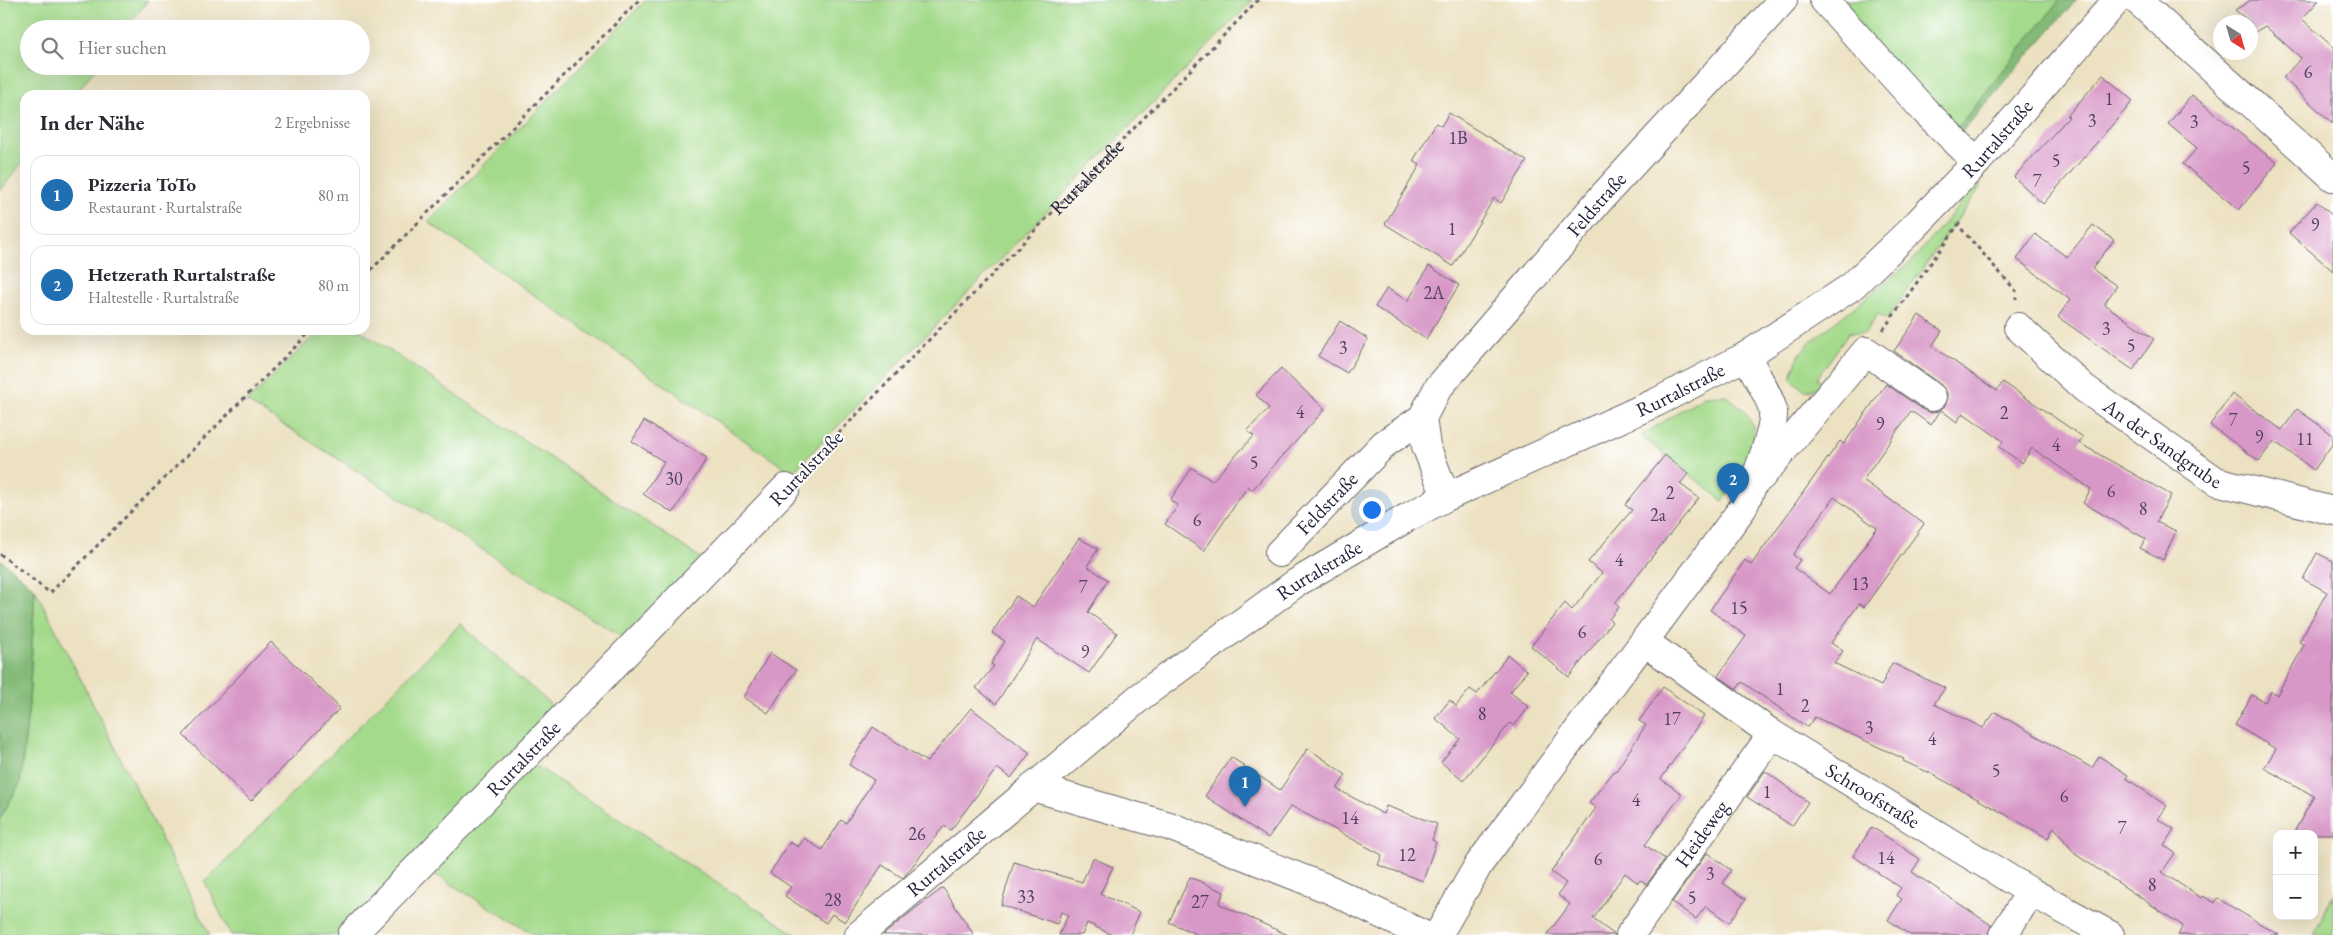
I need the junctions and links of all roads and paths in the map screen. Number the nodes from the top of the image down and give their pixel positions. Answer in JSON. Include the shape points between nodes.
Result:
{"nodes":[{"id":1,"x":639,"y":0,"type":"edge"},
{"id":2,"x":1258,"y":0,"type":"edge"},
{"id":3,"x":1783,"y":0,"type":"edge"},
{"id":4,"x":1824,"y":0,"type":"edge"},
{"id":5,"x":2117,"y":0,"type":"edge"},
{"id":6,"x":2137,"y":0,"type":"edge"},
{"id":7,"x":1977,"y":162,"type":"junction"},
{"id":8,"x":2333,"y":177,"type":"edge"},
{"id":9,"x":1963,"y":217,"type":"dead end"},
{"id":10,"x":1958,"y":225,"type":"junction"},
{"id":11,"x":370,"y":271,"type":"edge"},
{"id":12,"x":2018,"y":328,"type":"joint"},
{"id":13,"x":307,"y":335,"type":"edge"},
{"id":14,"x":1866,"y":351,"type":"junction"},
{"id":15,"x":1746,"y":356,"type":"junction"},
{"id":16,"x":1932,"y":397,"type":"dead end"},
{"id":17,"x":1422,"y":418,"type":"junction"},
{"id":18,"x":786,"y":488,"type":"joint"},
{"id":19,"x":1752,"y":488,"type":"junction"},
{"id":20,"x":1446,"y":497,"type":"junction"},
{"id":21,"x":2333,"y":511,"type":"edge"},
{"id":22,"x":1279,"y":553,"type":"dead end"},
{"id":23,"x":0,"y":554,"type":"edge"},
{"id":24,"x":1645,"y":642,"type":"junction"},
{"id":25,"x":1772,"y":734,"type":"junction"},
{"id":26,"x":1033,"y":787,"type":"junction"},
{"id":27,"x":2032,"y":892,"type":"junction"},
{"id":28,"x":872,"y":931,"type":"edge"},
{"id":29,"x":352,"y":935,"type":"edge"},
{"id":30,"x":1424,"y":935,"type":"edge"},
{"id":31,"x":1438,"y":935,"type":"edge"},
{"id":32,"x":1630,"y":935,"type":"edge"},
{"id":33,"x":2003,"y":935,"type":"edge"},
{"id":34,"x":2110,"y":935,"type":"edge"}],
"edges":[{"from":1,"to":11,"type":"path"},
{"from":2,"to":18,"type":"path","name":"Rurtalstraße"},
{"from":3,"to":17,"type":"street","name":"Feldstraße","via":[[1603,196],[1438,388]]},
{"from":4,"to":7,"type":"street","via":[[1926,112]]},
{"from":5,"to":7,"type":"street","name":"Rurtalstraße"},
{"from":6,"to":8,"type":"street"},
{"from":7,"to":15,"type":"street","name":"Rurtalstraße","via":[[1851,287]]},
{"from":9,"to":10,"type":"path"},
{"from":10,"to":12,"type":"path","via":[[2016,291]]},
{"from":10,"to":14,"type":"path"},
{"from":12,"to":21,"type":"street","name":"An der Sandgrube","via":[[2084,388],[2216,481]]},
{"from":13,"to":23,"type":"path","via":[[50,593]]},
{"from":14,"to":16,"type":"street"},
{"from":14,"to":19,"type":"street"},
{"from":15,"to":19,"type":"street","name":"Rurtalstraße","via":[[1773,410],[1767,445]]},
{"from":15,"to":20,"type":"street","name":"Rurtalstraße","via":[[1657,402]]},
{"from":17,"to":20,"type":"street","via":[[1426,446]]},
{"from":17,"to":22,"type":"street","name":"Feldstraße","via":[[1384,444]]},
{"from":18,"to":29,"type":"street","name":"Rurtalstraße"},
{"from":19,"to":24,"type":"street","name":"Rurtalstraße","via":[[1742,509]]},
{"from":20,"to":26,"type":"street","name":"Rurtalstraße","via":[[1296,582],[1140,697]]},
{"from":24,"to":25,"type":"street","name":"Schroofstraße"},
{"from":24,"to":31,"type":"street","name":"Rurtalstraße","via":[[1479,864]]},
{"from":25,"to":27,"type":"street","name":"Schroofstraße"},
{"from":25,"to":32,"type":"street","name":"Heideweg"},
{"from":26,"to":28,"type":"street","name":"Rurtalstraße"},
{"from":26,"to":30,"type":"street","via":[[1169,826],[1330,890]]},
{"from":27,"to":33,"type":"street"},
{"from":27,"to":34,"type":"street","name":"Schroofstraße"}]}
